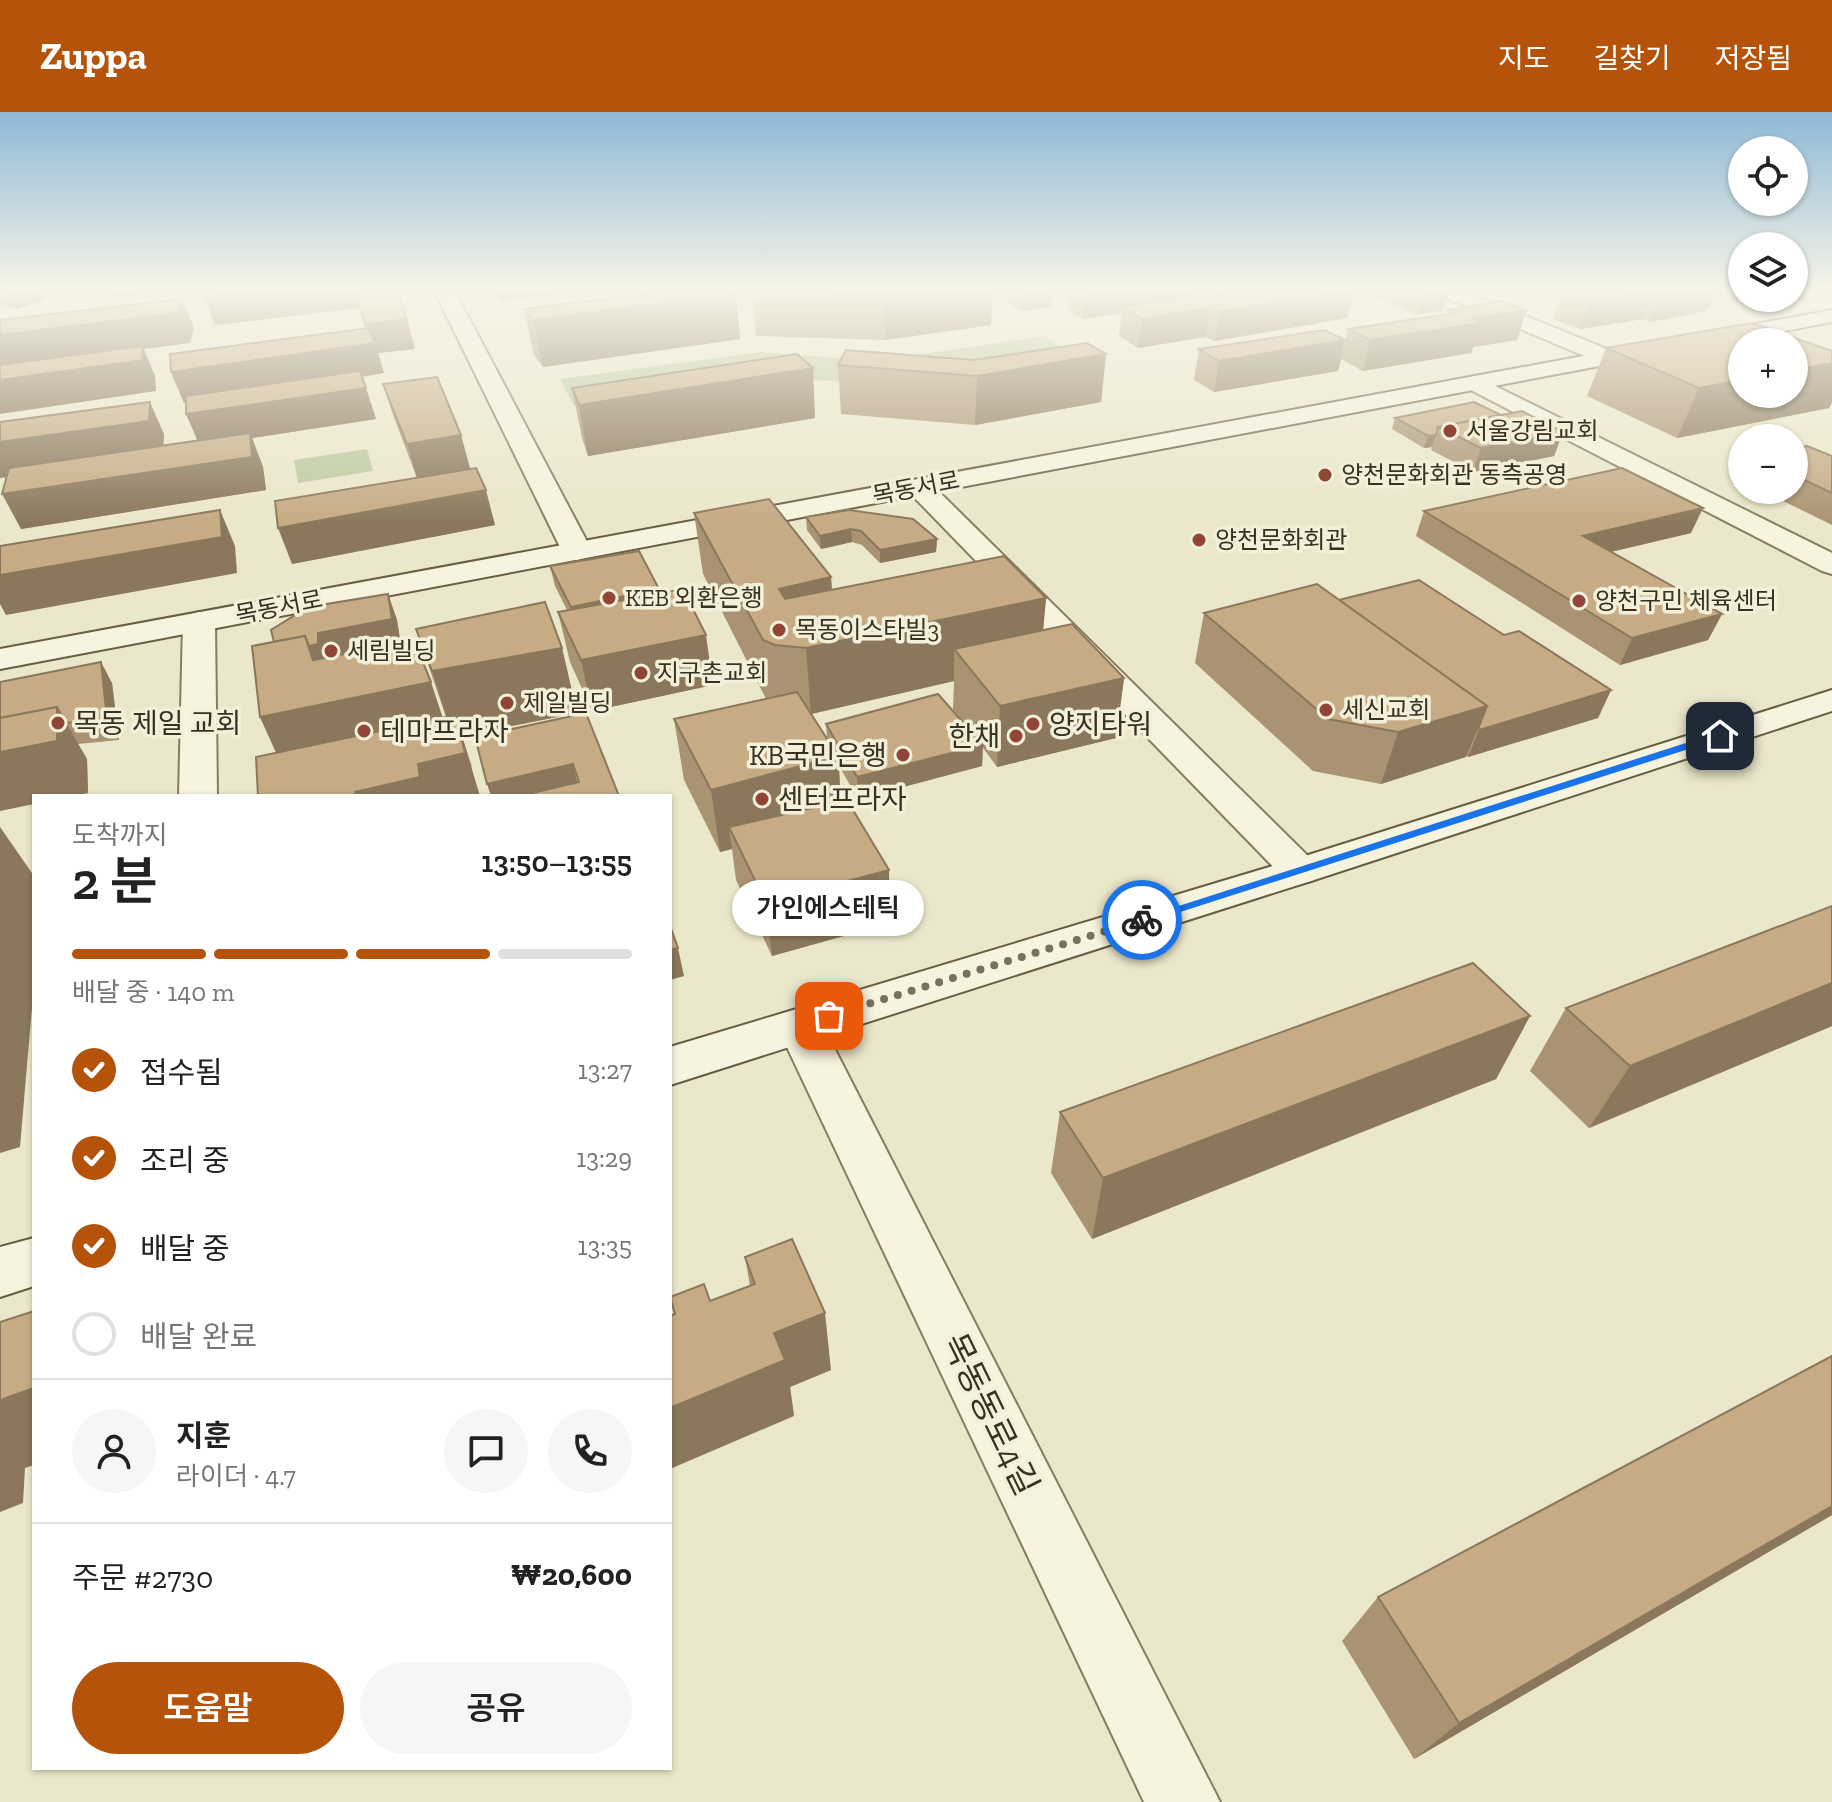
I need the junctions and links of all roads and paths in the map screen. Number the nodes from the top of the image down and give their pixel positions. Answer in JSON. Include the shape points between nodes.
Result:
{"nodes":[{"id":1,"x":483,"y":367,"type":"edge"},
{"id":2,"x":1561,"y":367,"type":"edge"},
{"id":3,"x":1475,"y":383,"type":"junction"},
{"id":4,"x":919,"y":487,"type":"junction"},
{"id":5,"x":577,"y":551,"type":"junction"},
{"id":6,"x":1832,"y":565,"type":"edge"},
{"id":7,"x":199,"y":622,"type":"junction"},
{"id":8,"x":0,"y":659,"type":"edge"},
{"id":9,"x":1832,"y":700,"type":"edge"},
{"id":10,"x":198,"y":794,"type":"edge"},
{"id":11,"x":1300,"y":871,"type":"junction"},
{"id":12,"x":800,"y":1026,"type":"junction"},
{"id":13,"x":672,"y":1065,"type":"edge"},
{"id":14,"x":32,"y":1263,"type":"edge"},
{"id":15,"x":0,"y":1272,"type":"edge"},
{"id":16,"x":1183,"y":1802,"type":"edge"}],
"edges":[{"from":1,"to":5,"type":"main road"},
{"from":2,"to":3,"type":"main road","name":"목동서로"},
{"from":3,"to":4,"type":"main road","name":"목동서로"},
{"from":3,"to":6,"type":"main road"},
{"from":4,"to":5,"type":"main road","name":"목동서로"},
{"from":4,"to":11,"type":"main road"},
{"from":5,"to":7,"type":"main road","name":"목동서로"},
{"from":7,"to":8,"type":"main road","name":"목동서로"},
{"from":7,"to":10,"type":"main road"},
{"from":9,"to":11,"type":"main road"},
{"from":11,"to":12,"type":"main road"},
{"from":12,"to":13,"type":"main road"},
{"from":12,"to":16,"type":"main road","name":"목동동로4길"},
{"from":14,"to":15,"type":"main road"}]}
